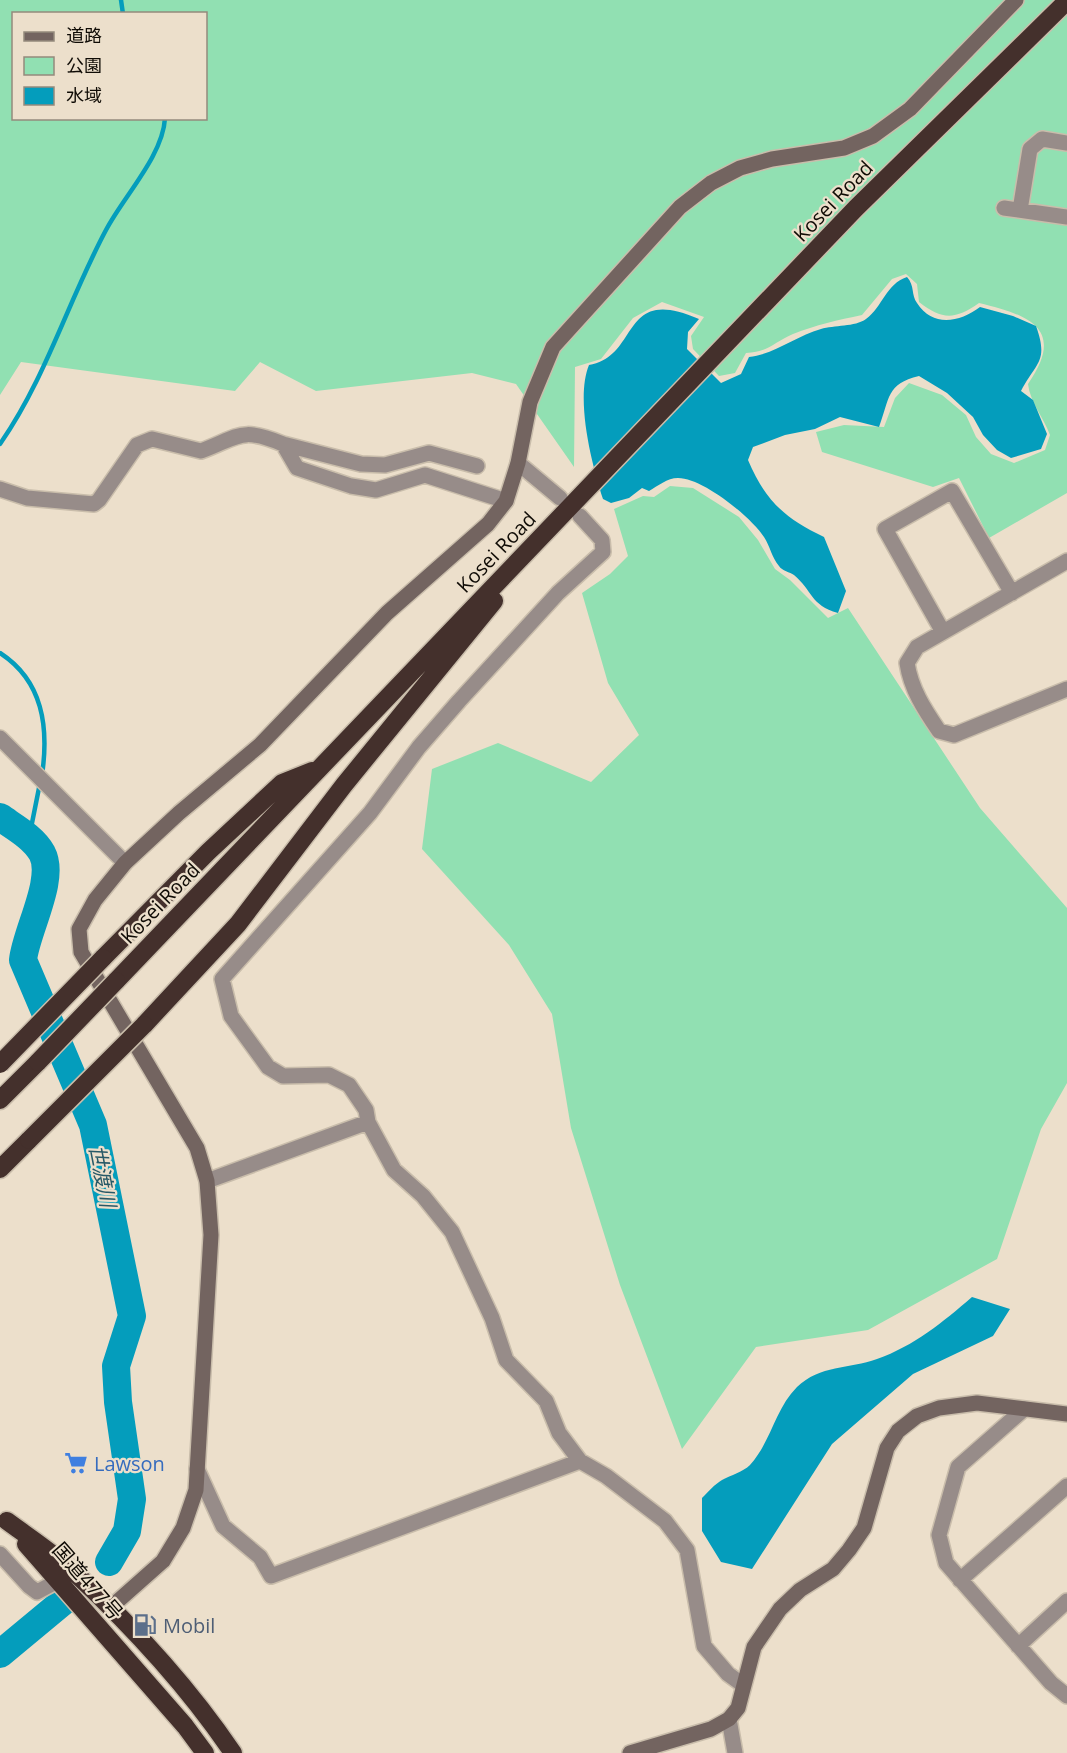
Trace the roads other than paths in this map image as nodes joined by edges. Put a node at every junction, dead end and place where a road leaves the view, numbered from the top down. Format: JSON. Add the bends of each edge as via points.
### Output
{"nodes":[{"id":1,"x":1016,"y":0,"type":"edge"},
{"id":2,"x":1062,"y":0,"type":"edge"},
{"id":3,"x":1067,"y":1,"type":"edge"},
{"id":4,"x":1028,"y":37,"type":"junction"},
{"id":5,"x":1067,"y":144,"type":"edge"},
{"id":6,"x":1004,"y":208,"type":"dead end"},
{"id":7,"x":1020,"y":210,"type":"junction"},
{"id":8,"x":1067,"y":217,"type":"edge"},
{"id":9,"x":283,"y":444,"type":"junction"},
{"id":10,"x":518,"y":463,"type":"junction"},
{"id":11,"x":477,"y":466,"type":"dead end"},
{"id":12,"x":0,"y":489,"type":"edge"},
{"id":13,"x":506,"y":501,"type":"junction"},
{"id":14,"x":571,"y":506,"type":"junction"},
{"id":15,"x":556,"y":522,"type":"junction"},
{"id":16,"x":1066,"y":564,"type":"edge"},
{"id":17,"x":1012,"y":593,"type":"junction"},
{"id":18,"x":943,"y":632,"type":"junction"},
{"id":19,"x":1067,"y":689,"type":"edge"},
{"id":20,"x":0,"y":738,"type":"edge"},
{"id":21,"x":320,"y":768,"type":"junction"},
{"id":22,"x":125,"y":864,"type":"junction"},
{"id":23,"x":0,"y":1064,"type":"edge"},
{"id":24,"x":0,"y":1100,"type":"edge"},
{"id":25,"x":368,"y":1122,"type":"junction"},
{"id":26,"x":0,"y":1169,"type":"edge"},
{"id":27,"x":207,"y":1181,"type":"junction"},
{"id":28,"x":1024,"y":1409,"type":"junction"},
{"id":29,"x":1067,"y":1414,"type":"edge"},
{"id":30,"x":580,"y":1461,"type":"junction"},
{"id":31,"x":197,"y":1469,"type":"junction"},
{"id":32,"x":1067,"y":1486,"type":"edge"},
{"id":33,"x":3,"y":1517,"type":"edge"},
{"id":34,"x":0,"y":1554,"type":"edge"},
{"id":35,"x":74,"y":1572,"type":"junction"},
{"id":36,"x":960,"y":1580,"type":"junction"},
{"id":37,"x":56,"y":1581,"type":"junction"},
{"id":38,"x":1067,"y":1601,"type":"edge"},
{"id":39,"x":111,"y":1608,"type":"junction"},
{"id":40,"x":1018,"y":1646,"type":"junction"},
{"id":41,"x":743,"y":1685,"type":"junction"},
{"id":42,"x":1067,"y":1696,"type":"edge"},
{"id":43,"x":729,"y":1719,"type":"junction"},
{"id":44,"x":205,"y":1753,"type":"edge"},
{"id":45,"x":233,"y":1753,"type":"edge"},
{"id":46,"x":630,"y":1753,"type":"edge"},
{"id":47,"x":735,"y":1753,"type":"edge"}],
"edges":[{"from":1,"to":10,"type":"street","via":[[910,110],[873,136],[844,148],[740,168],[711,183],[680,207],[553,346],[530,402]]},
{"from":2,"to":4,"type":"highway","name":"Kosei Road"},
{"from":3,"to":4,"type":"highway","name":"Kosei Road"},
{"from":4,"to":14,"type":"highway","name":"Kosei Road","via":[[856,208]]},
{"from":5,"to":7,"type":"street","via":[[1042,140],[1030,148]]},
{"from":6,"to":7,"type":"street"},
{"from":7,"to":8,"type":"street"},
{"from":9,"to":11,"type":"street","via":[[361,464],[385,465],[429,453]]},
{"from":9,"to":12,"type":"street","via":[[264,436],[241,435],[225,438],[201,451],[152,439],[137,445],[94,504],[27,498]]},
{"from":9,"to":13,"type":"street","via":[[297,468],[351,486],[376,489],[425,475]]},
{"from":10,"to":13,"type":"street"},
{"from":10,"to":14,"type":"street"},
{"from":13,"to":22,"type":"street","via":[[488,524],[387,613],[260,745]]},
{"from":14,"to":15,"type":"highway","name":"Kosei Road"},
{"from":14,"to":25,"type":"street","via":[[602,540],[603,552],[558,593],[459,701],[370,813],[222,979],[231,1016],[268,1067],[283,1076],[329,1075],[349,1085],[366,1110]]},
{"from":15,"to":21,"type":"highway","name":"Kosei Road"},
{"from":15,"to":26,"type":"highway","bridge":true,"via":[[435,677],[344,785],[238,924]]},
{"from":16,"to":17,"type":"street"},
{"from":17,"to":18,"type":"street"},
{"from":17,"to":18,"type":"street","via":[[952,491],[885,529]]},
{"from":18,"to":19,"type":"street","via":[[917,647],[907,663],[910,682],[939,731],[954,735]]},
{"from":20,"to":22,"type":"street"},
{"from":21,"to":23,"type":"highway","bridge":true,"via":[[282,783],[208,852]]},
{"from":21,"to":24,"type":"highway","name":"Kosei Road","bridge":true},
{"from":22,"to":27,"type":"street","via":[[95,900],[79,929],[81,952],[179,1114],[197,1148]]},
{"from":25,"to":27,"type":"street"},
{"from":25,"to":30,"type":"street","via":[[394,1170],[423,1196],[452,1232],[492,1318],[506,1360],[546,1401],[559,1433]]},
{"from":27,"to":31,"type":"street","via":[[211,1235]]},
{"from":28,"to":29,"type":"street"},
{"from":28,"to":36,"type":"street","via":[[958,1467],[939,1535],[946,1563]]},
{"from":28,"to":41,"type":"street","via":[[977,1403],[939,1408],[917,1416],[898,1431],[887,1448],[864,1528],[833,1569],[800,1590],[780,1609],[754,1647]]},
{"from":30,"to":31,"type":"street","via":[[271,1576],[260,1557],[223,1527]]},
{"from":30,"to":41,"type":"street","via":[[664,1521],[687,1550],[704,1646]]},
{"from":31,"to":39,"type":"street","via":[[196,1490],[183,1528],[163,1561]]},
{"from":32,"to":36,"type":"street"},
{"from":33,"to":35,"type":"highway"},
{"from":33,"to":37,"type":"highway","name":"国道477号"},
{"from":34,"to":37,"type":"street","via":[[38,1592]]},
{"from":35,"to":37,"type":"street"},
{"from":35,"to":39,"type":"highway"},
{"from":36,"to":40,"type":"street"},
{"from":37,"to":44,"type":"highway","name":"国道477号"},
{"from":38,"to":40,"type":"street"},
{"from":39,"to":45,"type":"highway","via":[[195,1702]]},
{"from":40,"to":42,"type":"street"},
{"from":41,"to":43,"type":"street","via":[[738,1707]]},
{"from":43,"to":46,"type":"street","via":[[711,1729]]},
{"from":43,"to":47,"type":"street"}]}
